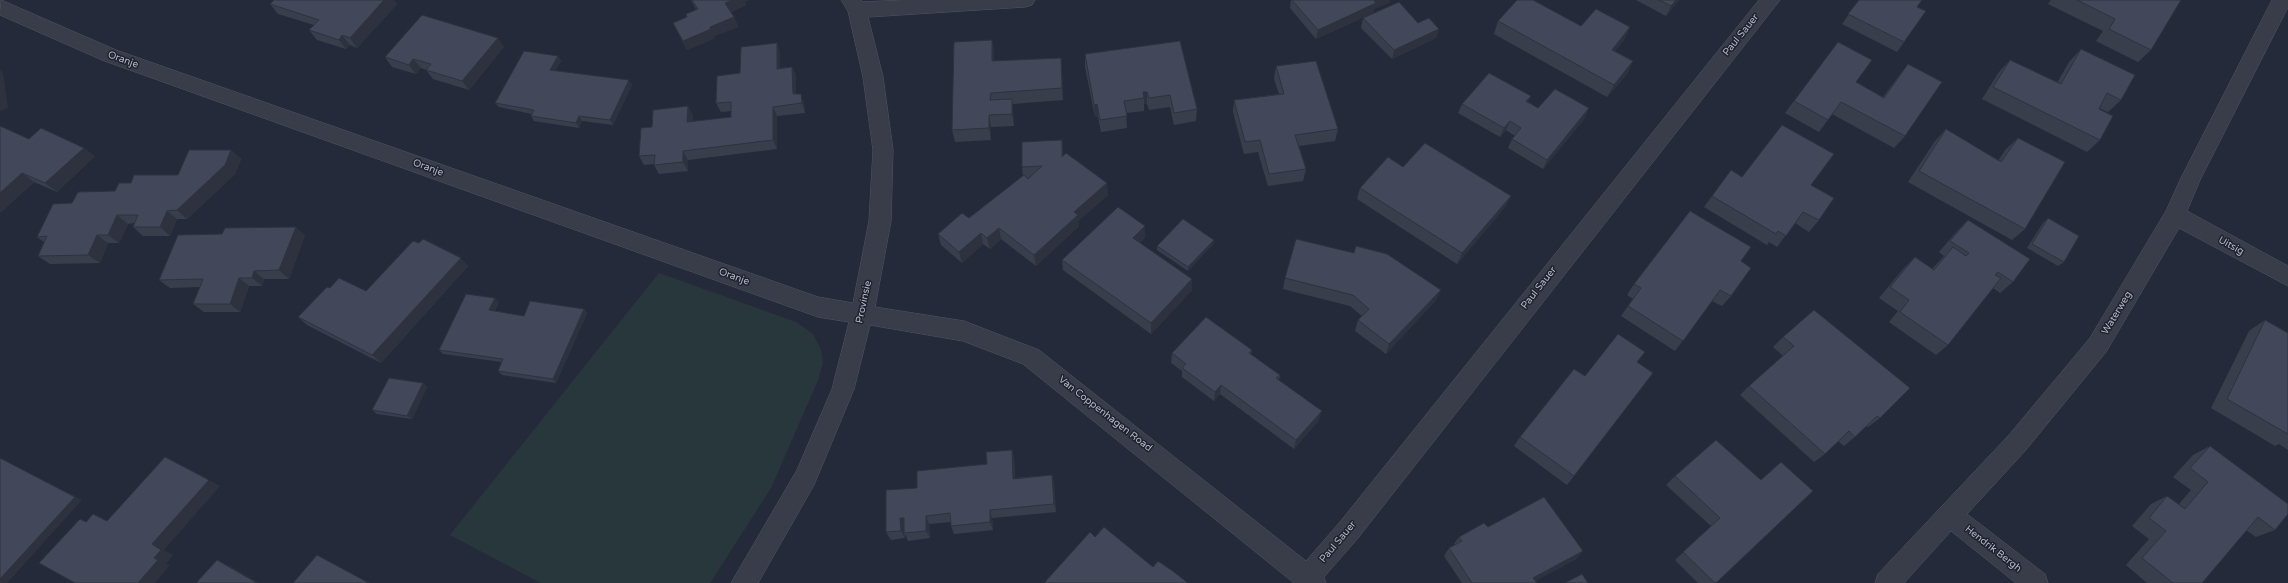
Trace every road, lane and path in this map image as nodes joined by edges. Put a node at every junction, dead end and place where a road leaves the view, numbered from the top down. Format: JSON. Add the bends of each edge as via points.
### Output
{"nodes":[{"id":1,"x":1025,"y":0,"type":"edge"},
{"id":2,"x":1770,"y":0,"type":"edge"},
{"id":3,"x":2282,"y":0,"type":"edge"},
{"id":4,"x":854,"y":5,"type":"edge"},
{"id":5,"x":0,"y":7,"type":"edge"},
{"id":6,"x":2175,"y":216,"type":"junction"},
{"id":7,"x":2288,"y":277,"type":"edge"},
{"id":8,"x":862,"y":314,"type":"junction"},
{"id":9,"x":1950,"y":515,"type":"junction"},
{"id":10,"x":1311,"y":580,"type":"edge"},
{"id":11,"x":742,"y":583,"type":"edge"},
{"id":12,"x":1887,"y":583,"type":"edge"},
{"id":13,"x":2036,"y":583,"type":"edge"}],
"edges":[{"from":1,"to":4,"type":"street"},
{"from":2,"to":10,"type":"street","name":"Paul Sauer"},
{"from":3,"to":6,"type":"street","name":"Waterweg","via":[[2190,180]]},
{"from":4,"to":8,"type":"street","name":"Provinsie","via":[[873,77],[882,150],[880,221]]},
{"from":5,"to":8,"type":"street","name":"Oranje","via":[[109,55],[818,307]]},
{"from":6,"to":7,"type":"street","name":"Uitsig"},
{"from":6,"to":9,"type":"street","name":"Waterweg","via":[[2098,345],[2017,443]]},
{"from":8,"to":10,"type":"street","name":"Van Coppenhagen Road","via":[[964,331],[1031,357]]},
{"from":8,"to":11,"type":"street","name":"Provinsie","via":[[844,389],[806,477],[755,566]]},
{"from":9,"to":12,"type":"street","name":"Waterweg"},
{"from":9,"to":13,"type":"street","name":"Hendrik Bergh"}]}
